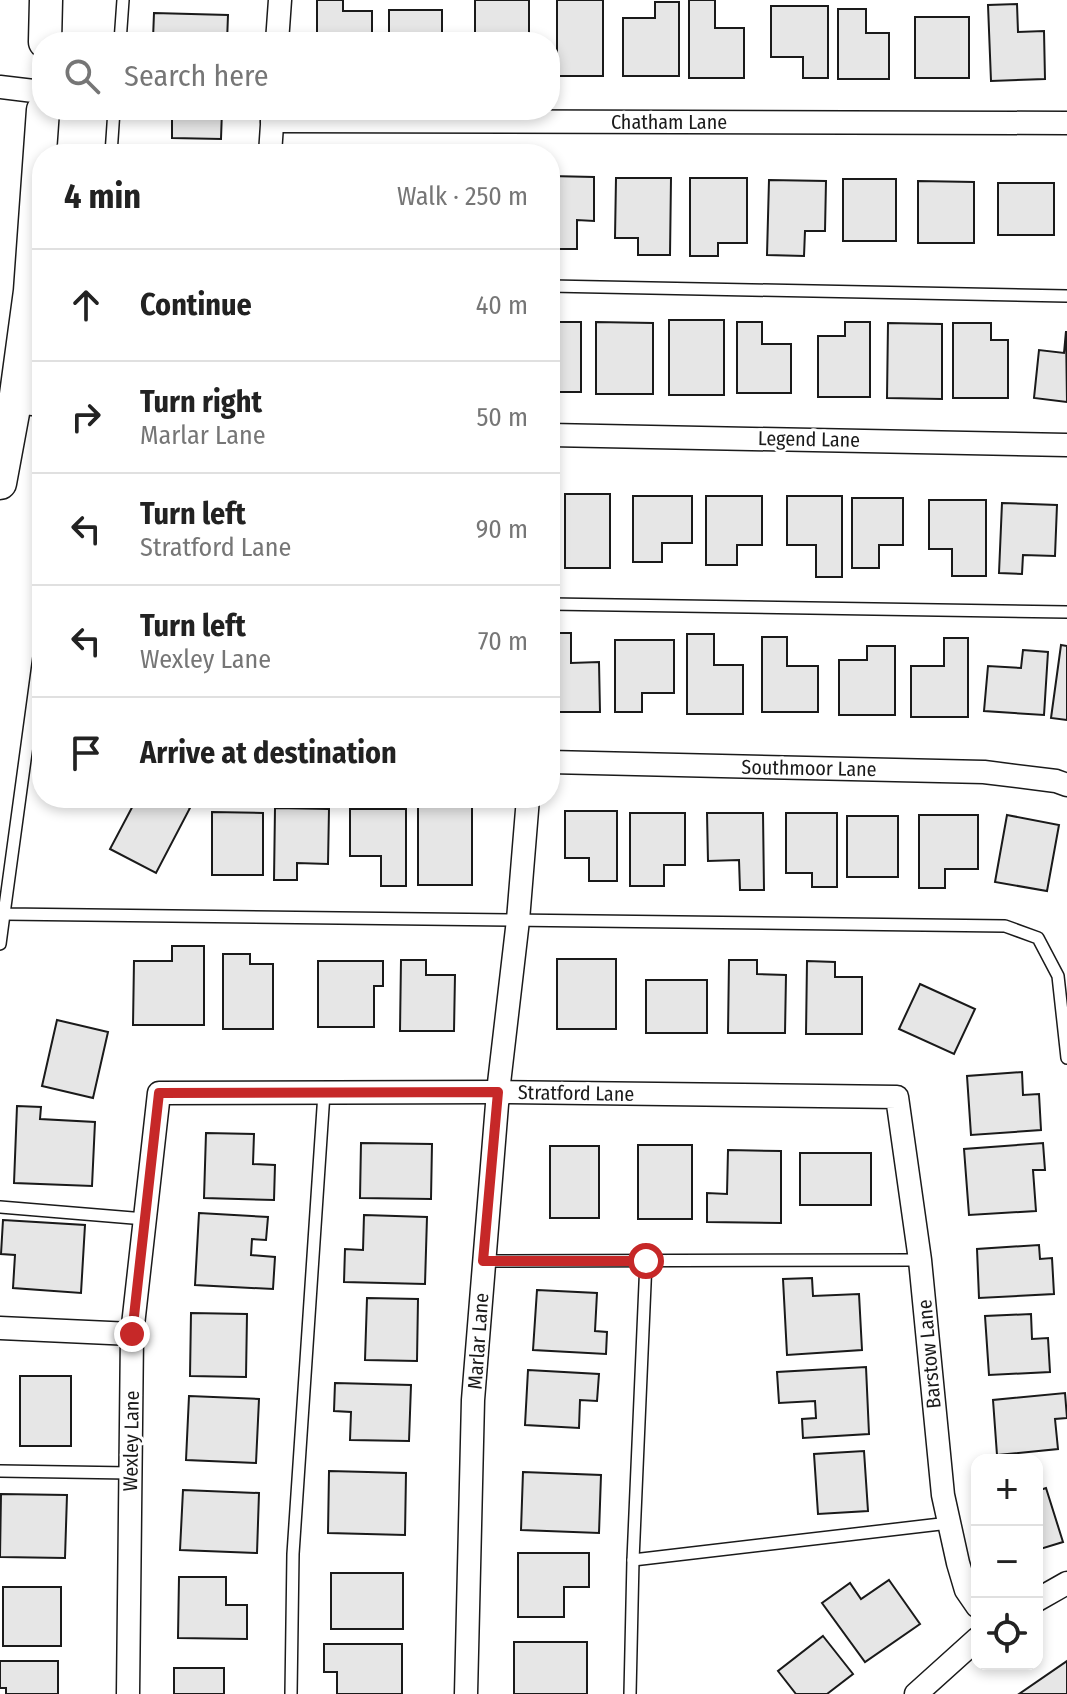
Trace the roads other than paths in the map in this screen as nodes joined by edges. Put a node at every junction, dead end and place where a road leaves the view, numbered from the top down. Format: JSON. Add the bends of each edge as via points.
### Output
{"nodes":[{"id":1,"x":46,"y":0,"type":"edge"},
{"id":2,"x":123,"y":0,"type":"edge"},
{"id":3,"x":280,"y":0,"type":"edge"},
{"id":4,"x":45,"y":32,"type":"edge"},
{"id":5,"x":121,"y":32,"type":"edge"},
{"id":6,"x":278,"y":32,"type":"edge"},
{"id":7,"x":0,"y":87,"type":"edge"},
{"id":8,"x":32,"y":91,"type":"edge"},
{"id":9,"x":560,"y":119,"type":"edge"},
{"id":10,"x":42,"y":120,"type":"edge"},
{"id":11,"x":113,"y":120,"type":"edge"},
{"id":12,"x":272,"y":120,"type":"edge"},
{"id":13,"x":1067,"y":123,"type":"edge"},
{"id":14,"x":41,"y":144,"type":"edge"},
{"id":15,"x":112,"y":144,"type":"edge"},
{"id":16,"x":271,"y":144,"type":"edge"},
{"id":17,"x":32,"y":263,"type":"edge"},
{"id":18,"x":560,"y":286,"type":"edge"},
{"id":19,"x":1067,"y":296,"type":"edge"},
{"id":20,"x":29,"y":404,"type":"edge"},
{"id":21,"x":560,"y":435,"type":"edge"},
{"id":22,"x":1067,"y":445,"type":"edge"},
{"id":23,"x":0,"y":483,"type":"edge"},
{"id":24,"x":560,"y":604,"type":"edge"},
{"id":25,"x":1067,"y":612,"type":"edge"},
{"id":26,"x":32,"y":708,"type":"edge"},
{"id":27,"x":560,"y":762,"type":"edge"},
{"id":28,"x":1067,"y":785,"type":"edge"},
{"id":29,"x":527,"y":808,"type":"edge"},
{"id":30,"x":4,"y":914,"type":"junction"},
{"id":31,"x":518,"y":920,"type":"junction"},
{"id":32,"x":0,"y":944,"type":"edge"},
{"id":33,"x":1067,"y":1058,"type":"edge"},
{"id":34,"x":498,"y":1092,"type":"junction"},
{"id":35,"x":159,"y":1093,"type":"joint"},
{"id":36,"x":324,"y":1093,"type":"junction"},
{"id":37,"x":897,"y":1097,"type":"joint"},
{"id":38,"x":0,"y":1207,"type":"edge"},
{"id":39,"x":145,"y":1219,"type":"junction"},
{"id":40,"x":920,"y":1260,"type":"junction"},
{"id":41,"x":483,"y":1261,"type":"junction"},
{"id":42,"x":646,"y":1261,"type":"junction"},
{"id":43,"x":0,"y":1328,"type":"edge"},
{"id":44,"x":132,"y":1334,"type":"junction"},
{"id":45,"x":0,"y":1471,"type":"edge"},
{"id":46,"x":130,"y":1473,"type":"junction"},
{"id":47,"x":949,"y":1523,"type":"junction"},
{"id":48,"x":633,"y":1560,"type":"junction"},
{"id":49,"x":1067,"y":1583,"type":"edge"},
{"id":50,"x":972,"y":1598,"type":"edge"},
{"id":51,"x":1041,"y":1598,"type":"edge"},
{"id":52,"x":971,"y":1644,"type":"edge"},
{"id":53,"x":128,"y":1694,"type":"edge"},
{"id":54,"x":291,"y":1694,"type":"edge"},
{"id":55,"x":466,"y":1694,"type":"edge"},
{"id":56,"x":630,"y":1694,"type":"edge"},
{"id":57,"x":916,"y":1694,"type":"edge"}],
"edges":[{"from":1,"to":4,"type":"street"},
{"from":2,"to":5,"type":"lane"},
{"from":3,"to":6,"type":"street"},
{"from":7,"to":8,"type":"street"},
{"from":9,"to":13,"type":"street","name":"Chatham Lane"},
{"from":10,"to":14,"type":"street"},
{"from":11,"to":15,"type":"lane"},
{"from":12,"to":16,"type":"street"},
{"from":17,"to":20,"type":"street"},
{"from":18,"to":19,"type":"lane"},
{"from":20,"to":23,"type":"street"},
{"from":21,"to":22,"type":"street","name":"Legend Lane"},
{"from":24,"to":25,"type":"lane"},
{"from":26,"to":30,"type":"lane"},
{"from":27,"to":28,"type":"street","name":"Southmoor Lane","via":[[984,772]]},
{"from":29,"to":31,"type":"street","name":"Marlar Lane"},
{"from":30,"to":31,"type":"lane"},
{"from":30,"to":32,"type":"lane"},
{"from":31,"to":33,"type":"lane","via":[[1005,926],[1038,938],[1058,976]]},
{"from":31,"to":34,"type":"street","name":"Marlar Lane"},
{"from":34,"to":36,"type":"street","name":"Stratford Lane"},
{"from":34,"to":37,"type":"street","name":"Stratford Lane"},
{"from":34,"to":41,"type":"street","name":"Marlar Lane"},
{"from":35,"to":36,"type":"street","name":"Stratford Lane"},
{"from":35,"to":39,"type":"street","name":"Wexley Lane"},
{"from":36,"to":54,"type":"lane","via":[[293,1554]]},
{"from":37,"to":40,"type":"street","name":"Barstow Lane"},
{"from":38,"to":39,"type":"lane"},
{"from":39,"to":44,"type":"street","name":"Wexley Lane"},
{"from":40,"to":42,"type":"lane"},
{"from":40,"to":47,"type":"street","name":"Barstow Lane"},
{"from":41,"to":42,"type":"lane"},
{"from":41,"to":55,"type":"street","name":"Marlar Lane","via":[[473,1400]]},
{"from":42,"to":48,"type":"lane"},
{"from":43,"to":44,"type":"street"},
{"from":44,"to":46,"type":"street","name":"Wexley Lane"},
{"from":45,"to":46,"type":"lane"},
{"from":46,"to":53,"type":"street","name":"Wexley Lane"},
{"from":47,"to":48,"type":"lane"},
{"from":47,"to":50,"type":"street","name":"Barstow Lane"},
{"from":48,"to":56,"type":"lane"},
{"from":49,"to":51,"type":"street"},
{"from":52,"to":57,"type":"street"}]}
